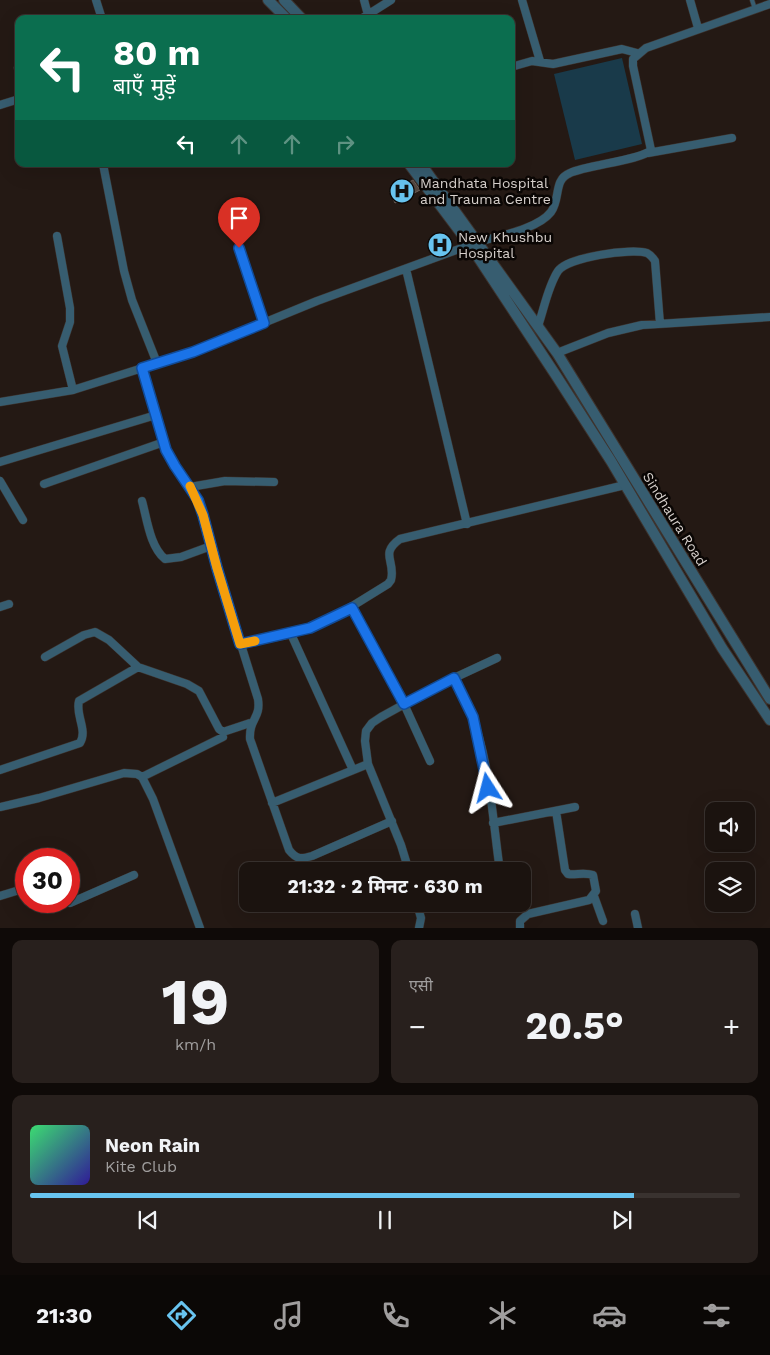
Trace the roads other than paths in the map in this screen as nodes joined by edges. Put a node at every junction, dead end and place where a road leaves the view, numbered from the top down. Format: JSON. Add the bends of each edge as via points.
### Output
{"nodes":[{"id":1,"x":97,"y":0,"type":"edge"},
{"id":2,"x":268,"y":0,"type":"edge"},
{"id":3,"x":284,"y":0,"type":"edge"},
{"id":4,"x":364,"y":0,"type":"edge"},
{"id":5,"x":391,"y":0,"type":"edge"},
{"id":6,"x":522,"y":0,"type":"edge"},
{"id":7,"x":690,"y":0,"type":"edge"},
{"id":8,"x":752,"y":0,"type":"edge"},
{"id":9,"x":770,"y":4,"type":"edge"},
{"id":10,"x":755,"y":9,"type":"junction"},
{"id":11,"x":101,"y":15,"type":"edge"},
{"id":12,"x":283,"y":15,"type":"edge"},
{"id":13,"x":298,"y":15,"type":"edge"},
{"id":14,"x":365,"y":15,"type":"edge"},
{"id":15,"x":368,"y":15,"type":"edge"},
{"id":16,"x":698,"y":28,"type":"junction"},
{"id":17,"x":637,"y":53,"type":"junction"},
{"id":18,"x":540,"y":61,"type":"junction"},
{"id":19,"x":515,"y":66,"type":"edge"},
{"id":20,"x":15,"y":100,"type":"edge"},
{"id":21,"x":0,"y":105,"type":"edge"},
{"id":22,"x":732,"y":138,"type":"dead end"},
{"id":23,"x":648,"y":153,"type":"junction"},
{"id":24,"x":104,"y":167,"type":"edge"},
{"id":25,"x":411,"y":167,"type":"edge"},
{"id":26,"x":423,"y":167,"type":"edge"},
{"id":27,"x":56,"y":236,"type":"dead end"},
{"id":28,"x":474,"y":244,"type":"junction"},
{"id":29,"x":239,"y":248,"type":"dead end"},
{"id":30,"x":406,"y":269,"type":"junction"},
{"id":31,"x":770,"y":317,"type":"edge"},
{"id":32,"x":264,"y":323,"type":"junction"},
{"id":33,"x":660,"y":324,"type":"junction"},
{"id":34,"x":538,"y":326,"type":"junction"},
{"id":35,"x":558,"y":353,"type":"junction"},
{"id":36,"x":157,"y":364,"type":"junction"},
{"id":37,"x":142,"y":368,"type":"junction"},
{"id":38,"x":73,"y":390,"type":"junction"},
{"id":39,"x":0,"y":402,"type":"edge"},
{"id":40,"x":156,"y":416,"type":"junction"},
{"id":41,"x":164,"y":442,"type":"junction"},
{"id":42,"x":0,"y":462,"type":"edge"},
{"id":43,"x":0,"y":481,"type":"edge"},
{"id":44,"x":274,"y":482,"type":"dead end"},
{"id":45,"x":44,"y":484,"type":"dead end"},
{"id":46,"x":625,"y":485,"type":"junction"},
{"id":47,"x":190,"y":487,"type":"junction"},
{"id":48,"x":142,"y":502,"type":"dead end"},
{"id":49,"x":23,"y":520,"type":"dead end"},
{"id":50,"x":467,"y":524,"type":"junction"},
{"id":51,"x":211,"y":546,"type":"junction"},
{"id":52,"x":9,"y":604,"type":"dead end"},
{"id":53,"x":0,"y":607,"type":"edge"},
{"id":54,"x":352,"y":608,"type":"junction"},
{"id":55,"x":291,"y":634,"type":"junction"},
{"id":56,"x":240,"y":644,"type":"junction"},
{"id":57,"x":45,"y":657,"type":"dead end"},
{"id":58,"x":497,"y":658,"type":"dead end"},
{"id":59,"x":138,"y":667,"type":"junction"},
{"id":60,"x":454,"y":678,"type":"junction"},
{"id":61,"x":770,"y":699,"type":"edge"},
{"id":62,"x":404,"y":704,"type":"junction"},
{"id":63,"x":770,"y":720,"type":"edge"},
{"id":64,"x":250,"y":723,"type":"junction"},
{"id":65,"x":223,"y":737,"type":"dead end"},
{"id":66,"x":430,"y":761,"type":"dead end"},
{"id":67,"x":368,"y":764,"type":"junction"},
{"id":68,"x":0,"y":770,"type":"edge"},
{"id":69,"x":353,"y":770,"type":"junction"},
{"id":70,"x":142,"y":777,"type":"junction"},
{"id":71,"x":272,"y":803,"type":"junction"},
{"id":72,"x":0,"y":807,"type":"edge"},
{"id":73,"x":575,"y":807,"type":"dead end"},
{"id":74,"x":556,"y":811,"type":"junction"},
{"id":75,"x":392,"y":822,"type":"junction"},
{"id":76,"x":493,"y":823,"type":"junction"},
{"id":77,"x":406,"y":862,"type":"edge"},
{"id":78,"x":499,"y":862,"type":"edge"},
{"id":79,"x":134,"y":875,"type":"dead end"},
{"id":80,"x":15,"y":891,"type":"edge"},
{"id":81,"x":0,"y":896,"type":"edge"},
{"id":82,"x":594,"y":896,"type":"junction"},
{"id":83,"x":80,"y":899,"type":"edge"},
{"id":84,"x":419,"y":912,"type":"edge"},
{"id":85,"x":634,"y":914,"type":"dead end"},
{"id":86,"x":603,"y":921,"type":"dead end"},
{"id":87,"x":200,"y":928,"type":"edge"},
{"id":88,"x":419,"y":928,"type":"edge"},
{"id":89,"x":520,"y":928,"type":"edge"},
{"id":90,"x":638,"y":928,"type":"edge"}],
"edges":[{"from":1,"to":11,"type":"street"},
{"from":2,"to":12,"type":"street"},
{"from":3,"to":13,"type":"street"},
{"from":4,"to":14,"type":"street"},
{"from":5,"to":15,"type":"street"},
{"from":6,"to":18,"type":"street"},
{"from":7,"to":16,"type":"street"},
{"from":8,"to":10,"type":"lane"},
{"from":9,"to":10,"type":"street"},
{"from":10,"to":16,"type":"street"},
{"from":16,"to":17,"type":"street"},
{"from":17,"to":18,"type":"street","via":[[622,49],[553,64]]},
{"from":17,"to":23,"type":"street","via":[[633,66],[651,146]]},
{"from":18,"to":19,"type":"street"},
{"from":20,"to":21,"type":"street"},
{"from":22,"to":23,"type":"street"},
{"from":23,"to":28,"type":"street","via":[[565,175],[559,181],[551,212],[540,222]]},
{"from":24,"to":36,"type":"street","via":[[124,271]]},
{"from":25,"to":28,"type":"street"},
{"from":26,"to":28,"type":"street"},
{"from":27,"to":38,"type":"street","via":[[70,308],[70,322],[62,346]]},
{"from":28,"to":30,"type":"street"},
{"from":28,"to":34,"type":"street","name":"Sindhaura Road"},
{"from":28,"to":46,"type":"street"},
{"from":29,"to":32,"type":"street"},
{"from":30,"to":32,"type":"street"},
{"from":30,"to":50,"type":"street"},
{"from":31,"to":33,"type":"street"},
{"from":32,"to":36,"type":"street"},
{"from":33,"to":34,"type":"street","via":[[655,261],[652,256],[638,252],[586,257],[563,266],[554,279]]},
{"from":33,"to":35,"type":"street","via":[[608,333]]},
{"from":34,"to":35,"type":"street","name":"Sindhaura Road"},
{"from":35,"to":61,"type":"street","name":"Sindhaura Road"},
{"from":36,"to":37,"type":"street"},
{"from":37,"to":38,"type":"street"},
{"from":37,"to":40,"type":"street"},
{"from":38,"to":39,"type":"street"},
{"from":40,"to":41,"type":"street"},
{"from":40,"to":42,"type":"street"},
{"from":41,"to":45,"type":"street"},
{"from":41,"to":47,"type":"street"},
{"from":43,"to":49,"type":"street"},
{"from":44,"to":47,"type":"street","via":[[225,481]]},
{"from":46,"to":50,"type":"street"},
{"from":46,"to":63,"type":"street","via":[[717,640]]},
{"from":47,"to":51,"type":"street","via":[[203,515]]},
{"from":48,"to":51,"type":"street","via":[[154,544],[165,559]]},
{"from":50,"to":54,"type":"street","via":[[400,539],[388,556],[393,573],[391,580]]},
{"from":51,"to":56,"type":"street"},
{"from":52,"to":53,"type":"street"},
{"from":54,"to":55,"type":"street"},
{"from":54,"to":62,"type":"street"},
{"from":55,"to":56,"type":"street"},
{"from":55,"to":69,"type":"street"},
{"from":56,"to":64,"type":"street","via":[[260,708]]},
{"from":57,"to":59,"type":"street","via":[[95,632],[110,640]]},
{"from":58,"to":60,"type":"street"},
{"from":59,"to":64,"type":"street","via":[[199,691],[222,732]]},
{"from":59,"to":68,"type":"street","via":[[79,701],[83,732],[80,743]]},
{"from":60,"to":62,"type":"street"},
{"from":60,"to":76,"type":"street","via":[[478,734]]},
{"from":62,"to":66,"type":"street"},
{"from":62,"to":67,"type":"street","via":[[372,723],[366,731]]},
{"from":64,"to":71,"type":"street","via":[[250,739]]},
{"from":65,"to":70,"type":"street"},
{"from":67,"to":69,"type":"street"},
{"from":67,"to":75,"type":"street"},
{"from":69,"to":71,"type":"street"},
{"from":70,"to":72,"type":"street","via":[[124,774]]},
{"from":70,"to":87,"type":"street"},
{"from":71,"to":75,"type":"street","via":[[289,850],[300,859]]},
{"from":73,"to":74,"type":"street"},
{"from":74,"to":76,"type":"street"},
{"from":74,"to":82,"type":"street","via":[[564,870],[568,874],[593,875],[597,885]]},
{"from":75,"to":77,"type":"street"},
{"from":76,"to":78,"type":"street"},
{"from":79,"to":83,"type":"street"},
{"from":80,"to":81,"type":"street"},
{"from":82,"to":86,"type":"street"},
{"from":82,"to":89,"type":"street","via":[[589,900],[528,914],[520,921]]},
{"from":84,"to":88,"type":"street"},
{"from":85,"to":90,"type":"street"}]}
